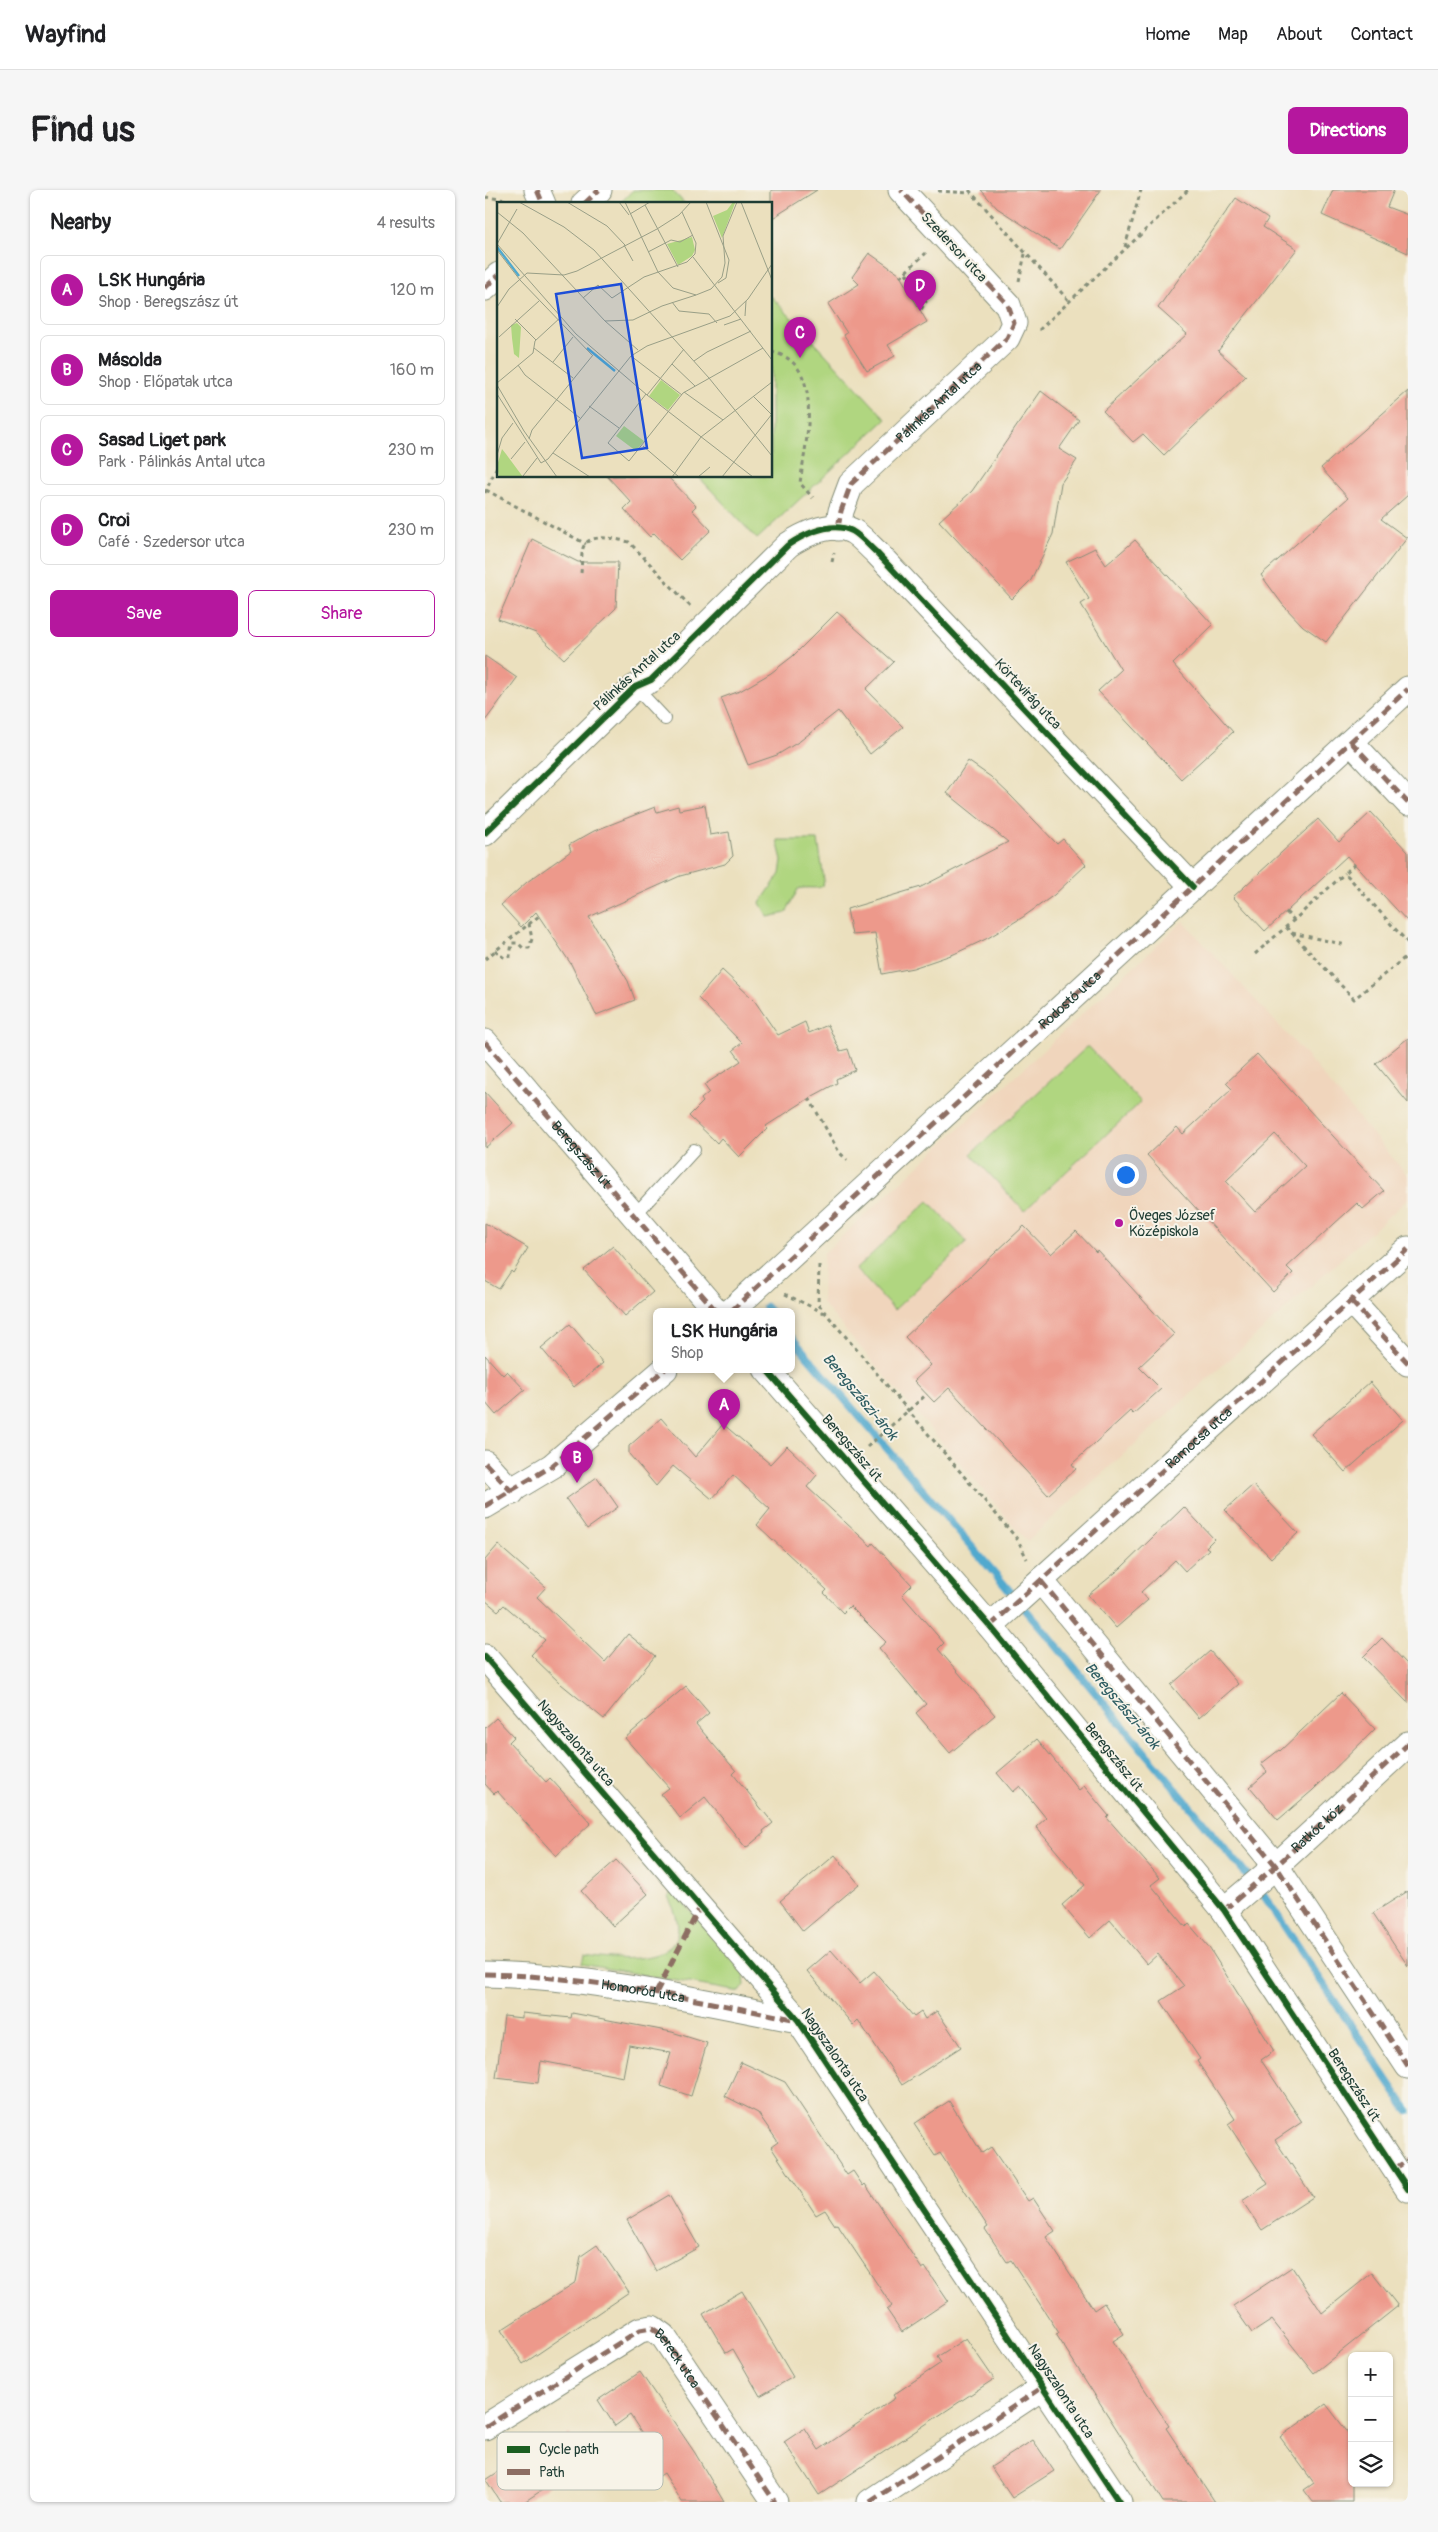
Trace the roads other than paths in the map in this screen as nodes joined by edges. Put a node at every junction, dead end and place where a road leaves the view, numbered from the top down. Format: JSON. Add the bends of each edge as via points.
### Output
{"nodes":[{"id":1,"x":537,"y":190,"type":"edge"},
{"id":2,"x":599,"y":190,"type":"edge"},
{"id":3,"x":901,"y":190,"type":"edge"},
{"id":4,"x":542,"y":202,"type":"edge"},
{"id":5,"x":586,"y":202,"type":"edge"},
{"id":6,"x":497,"y":277,"type":"edge"},
{"id":7,"x":485,"y":288,"type":"edge"},
{"id":8,"x":1013,"y":297,"type":"joint"},
{"id":9,"x":839,"y":528,"type":"junction"},
{"id":10,"x":635,"y":687,"type":"junction"},
{"id":11,"x":1408,"y":689,"type":"edge"},
{"id":12,"x":665,"y":719,"type":"dead end"},
{"id":13,"x":1351,"y":742,"type":"junction"},
{"id":14,"x":1408,"y":803,"type":"edge"},
{"id":15,"x":485,"y":833,"type":"edge"},
{"id":16,"x":1193,"y":887,"type":"junction"},
{"id":17,"x":485,"y":1042,"type":"edge"},
{"id":18,"x":695,"y":1150,"type":"dead end"},
{"id":19,"x":633,"y":1217,"type":"junction"},
{"id":20,"x":1408,"y":1249,"type":"edge"},
{"id":21,"x":1351,"y":1301,"type":"junction"},
{"id":22,"x":713,"y":1308,"type":"edge"},
{"id":23,"x":734,"y":1308,"type":"edge"},
{"id":24,"x":1408,"y":1363,"type":"edge"},
{"id":25,"x":660,"y":1373,"type":"edge"},
{"id":26,"x":770,"y":1373,"type":"edge"},
{"id":27,"x":485,"y":1463,"type":"edge"},
{"id":28,"x":512,"y":1492,"type":"junction"},
{"id":29,"x":485,"y":1506,"type":"edge"},
{"id":30,"x":1035,"y":1586,"type":"junction"},
{"id":31,"x":998,"y":1620,"type":"junction"},
{"id":32,"x":485,"y":1657,"type":"edge"},
{"id":33,"x":1408,"y":1744,"type":"edge"},
{"id":34,"x":1269,"y":1871,"type":"junction"},
{"id":35,"x":1232,"y":1903,"type":"junction"},
{"id":36,"x":485,"y":1974,"type":"edge"},
{"id":37,"x":798,"y":2020,"type":"junction"},
{"id":38,"x":1408,"y":2066,"type":"edge"},
{"id":39,"x":1401,"y":2164,"type":"edge"},
{"id":40,"x":1408,"y":2188,"type":"edge"},
{"id":41,"x":1043,"y":2387,"type":"junction"},
{"id":42,"x":485,"y":2427,"type":"edge"},
{"id":43,"x":775,"y":2502,"type":"edge"},
{"id":44,"x":870,"y":2502,"type":"edge"},
{"id":45,"x":1119,"y":2502,"type":"edge"}],
"edges":[{"from":1,"to":4,"type":"street"},
{"from":2,"to":5,"type":"street"},
{"from":3,"to":8,"type":"street","name":"Szedersor utca"},
{"from":6,"to":7,"type":"street"},
{"from":8,"to":9,"type":"street","name":"Pálinkás Antal utca","via":[[1014,323],[1007,338],[851,484],[841,511]]},
{"from":9,"to":10,"type":"street","name":"Pálinkás Antal utca","via":[[803,535],[788,544],[651,680]]},
{"from":9,"to":16,"type":"street","name":"Körtevirág utca","via":[[851,531],[876,552]]},
{"from":10,"to":12,"type":"lane"},
{"from":10,"to":15,"type":"street","name":"Pálinkás Antal utca"},
{"from":11,"to":13,"type":"street","name":"Rodostó utca"},
{"from":13,"to":14,"type":"street"},
{"from":13,"to":16,"type":"street","name":"Rodostó utca"},
{"from":16,"to":23,"type":"street","name":"Rodostó utca"},
{"from":17,"to":19,"type":"street","name":"Beregszász út"},
{"from":18,"to":19,"type":"lane"},
{"from":19,"to":22,"type":"street","name":"Beregszász út"},
{"from":20,"to":21,"type":"street","name":"Ramocsa utca"},
{"from":21,"to":24,"type":"street"},
{"from":21,"to":30,"type":"street","name":"Ramocsa utca"},
{"from":25,"to":28,"type":"street","via":[[552,1466]]},
{"from":26,"to":31,"type":"street","name":"Beregszász út"},
{"from":27,"to":28,"type":"street"},
{"from":28,"to":29,"type":"street"},
{"from":30,"to":31,"type":"street","name":"Ramocsa utca"},
{"from":30,"to":34,"type":"street"},
{"from":31,"to":35,"type":"street","name":"Beregszász út"},
{"from":32,"to":37,"type":"street","name":"Nagyszalonta utca"},
{"from":33,"to":34,"type":"street","name":"Ratkóc köz"},
{"from":34,"to":35,"type":"street","name":"Ratkóc köz"},
{"from":34,"to":38,"type":"street"},
{"from":35,"to":39,"type":"street","name":"Beregszász út"},
{"from":36,"to":37,"type":"street","name":"Homoród utca","via":[[605,1983]]},
{"from":37,"to":41,"type":"street","name":"Nagyszalonta utca"},
{"from":39,"to":40,"type":"street","name":"Beregszász út"},
{"from":41,"to":44,"type":"street"},
{"from":41,"to":45,"type":"street","name":"Nagyszalonta utca"},
{"from":42,"to":43,"type":"street","name":"Bereck utca","via":[[640,2330],[652,2328],[663,2336]]}]}
